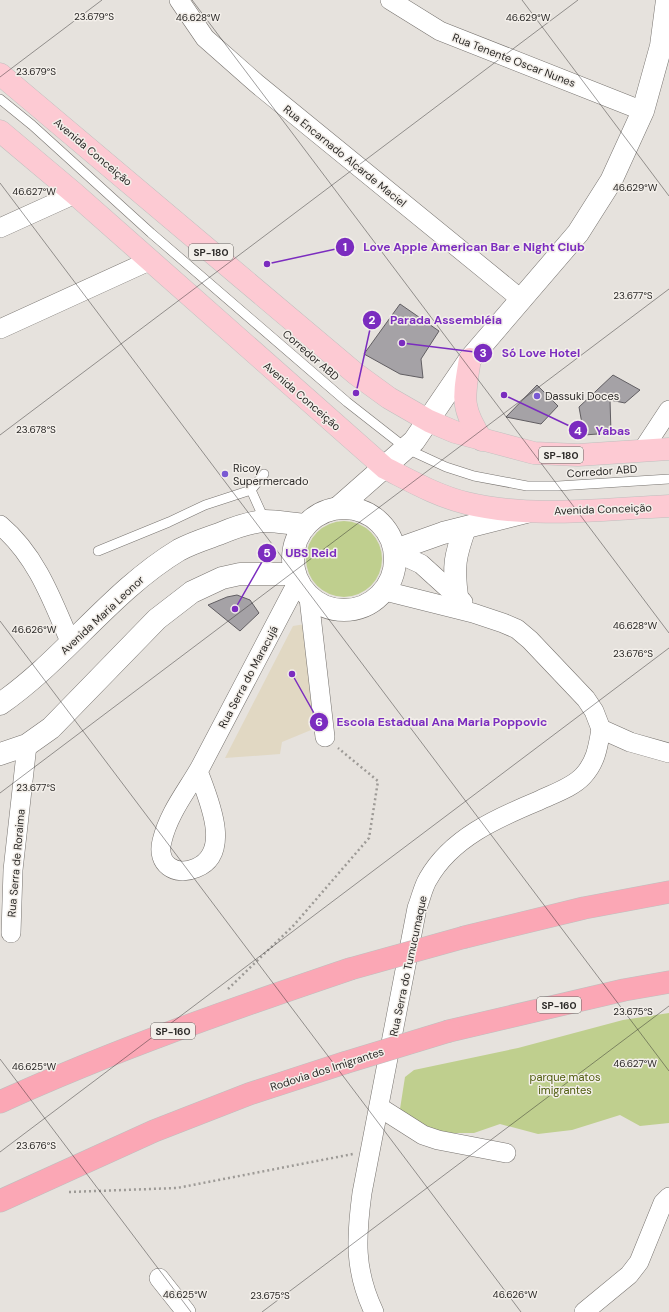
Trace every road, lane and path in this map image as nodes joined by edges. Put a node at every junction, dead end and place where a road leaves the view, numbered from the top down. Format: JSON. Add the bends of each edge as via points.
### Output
{"nodes":[{"id":1,"x":179,"y":0,"type":"edge"},
{"id":2,"x":390,"y":0,"type":"edge"},
{"id":3,"x":667,"y":0,"type":"edge"},
{"id":4,"x":0,"y":74,"type":"edge"},
{"id":5,"x":0,"y":99,"type":"edge"},
{"id":6,"x":643,"y":111,"type":"junction"},
{"id":7,"x":0,"y":131,"type":"edge"},
{"id":8,"x":75,"y":194,"type":"junction"},
{"id":9,"x":0,"y":228,"type":"edge"},
{"id":10,"x":149,"y":261,"type":"junction"},
{"id":11,"x":522,"y":300,"type":"junction"},
{"id":12,"x":0,"y":329,"type":"edge"},
{"id":13,"x":470,"y":359,"type":"junction"},
{"id":14,"x":669,"y":410,"type":"edge"},
{"id":15,"x":429,"y":421,"type":"junction"},
{"id":16,"x":482,"y":440,"type":"junction"},
{"id":17,"x":407,"y":449,"type":"junction"},
{"id":18,"x":669,"y":449,"type":"edge"},
{"id":19,"x":642,"y":451,"type":"junction"},
{"id":20,"x":385,"y":468,"type":"junction"},
{"id":21,"x":264,"y":474,"type":"dead end"},
{"id":22,"x":669,"y":479,"type":"edge"},
{"id":23,"x":251,"y":490,"type":"junction"},
{"id":24,"x":669,"y":506,"type":"edge"},
{"id":25,"x":339,"y":508,"type":"junction"},
{"id":26,"x":527,"y":512,"type":"junction"},
{"id":27,"x":265,"y":521,"type":"junction"},
{"id":28,"x":0,"y":525,"type":"edge"},
{"id":29,"x":305,"y":525,"type":"junction"},
{"id":30,"x":465,"y":528,"type":"junction"},
{"id":31,"x":98,"y":551,"type":"dead end"},
{"id":32,"x":395,"y":551,"type":"junction"},
{"id":33,"x":300,"y":585,"type":"junction"},
{"id":34,"x":384,"y":591,"type":"junction"},
{"id":35,"x":458,"y":596,"type":"junction"},
{"id":36,"x":474,"y":613,"type":"junction"},
{"id":37,"x":71,"y":644,"type":"junction"},
{"id":38,"x":0,"y":704,"type":"edge"},
{"id":39,"x":601,"y":729,"type":"junction"},
{"id":40,"x":325,"y":738,"type":"joint"},
{"id":41,"x":27,"y":745,"type":"junction"},
{"id":42,"x":669,"y":753,"type":"edge"},
{"id":43,"x":0,"y":754,"type":"edge"},
{"id":44,"x":198,"y":771,"type":"junction"},
{"id":45,"x":669,"y":892,"type":"edge"},
{"id":46,"x":10,"y":933,"type":"dead end"},
{"id":47,"x":669,"y":982,"type":"edge"},
{"id":48,"x":227,"y":990,"type":"dead end"},
{"id":49,"x":0,"y":1102,"type":"edge"},
{"id":50,"x":379,"y":1107,"type":"junction"},
{"id":51,"x":371,"y":1151,"type":"junction"},
{"id":52,"x":506,"y":1153,"type":"dead end"},
{"id":53,"x":68,"y":1192,"type":"dead end"},
{"id":54,"x":669,"y":1197,"type":"edge"},
{"id":55,"x":0,"y":1201,"type":"edge"},
{"id":56,"x":158,"y":1278,"type":"dead end"},
{"id":57,"x":186,"y":1312,"type":"edge"},
{"id":58,"x":374,"y":1312,"type":"edge"},
{"id":59,"x":584,"y":1312,"type":"edge"}],
"edges":[{"from":1,"to":11,"type":"street","name":"Rua Encarnado Alcarde Maciel","via":[[205,38],[256,83]]},
{"from":2,"to":6,"type":"street","name":"Rua Tenente Oscar Nunes","via":[[440,31]]},
{"from":3,"to":6,"type":"street","via":[[661,46]]},
{"from":4,"to":15,"type":"main road","name":"Avenida Conceição","number":"SP-180","via":[[356,374],[394,402]]},
{"from":5,"to":17,"type":"lane","name":"Corredor ABD","via":[[347,402]]},
{"from":6,"to":11,"type":"street","via":[[611,181],[578,233]]},
{"from":7,"to":8,"type":"main road","name":"Avenida Conceição"},
{"from":8,"to":9,"type":"street"},
{"from":8,"to":10,"type":"main road","name":"Avenida Conceição"},
{"from":10,"to":12,"type":"street"},
{"from":10,"to":20,"type":"main road","name":"Avenida Conceição"},
{"from":11,"to":13,"type":"street"},
{"from":13,"to":15,"type":"street"},
{"from":13,"to":16,"type":"main road","via":[[464,395],[465,411]]},
{"from":14,"to":19,"type":"street"},
{"from":15,"to":16,"type":"main road","name":"Avenida Conceição","number":"SP-180"},
{"from":15,"to":17,"type":"street"},
{"from":16,"to":19,"type":"main road","name":"Avenida Conceição","number":"SP-180","via":[[534,453],[555,455]]},
{"from":17,"to":20,"type":"street"},
{"from":17,"to":22,"type":"lane","name":"Corredor ABD","via":[[446,467],[474,476],[527,486]]},
{"from":18,"to":19,"type":"main road","number":"SP-180"},
{"from":20,"to":25,"type":"street","via":[[358,488]]},
{"from":20,"to":26,"type":"main road","name":"Avenida Conceição","via":[[420,486],[465,502]]},
{"from":21,"to":23,"type":"lane"},
{"from":23,"to":27,"type":"lane"},
{"from":23,"to":31,"type":"lane","via":[[205,505]]},
{"from":24,"to":26,"type":"main road","name":"Avenida Conceição"},
{"from":25,"to":29,"type":"street","via":[[320,513]]},
{"from":25,"to":32,"type":"street","via":[[354,508],[369,514],[381,523],[390,535]]},
{"from":26,"to":30,"type":"street"},
{"from":27,"to":29,"type":"street","name":"Avenida Maria Leonor"},
{"from":27,"to":37,"type":"street","name":"Avenida Maria Leonor","via":[[224,532],[180,550],[126,590]]},
{"from":28,"to":37,"type":"street","via":[[31,558]]},
{"from":29,"to":33,"type":"street","via":[[296,539],[292,556]]},
{"from":30,"to":32,"type":"street"},
{"from":30,"to":35,"type":"street","via":[[455,560]]},
{"from":32,"to":34,"type":"street","via":[[395,566]]},
{"from":32,"to":35,"type":"street","via":[[421,564]]},
{"from":33,"to":34,"type":"street","via":[[325,608],[338,610],[364,607]]},
{"from":33,"to":40,"type":"street"},
{"from":33,"to":41,"type":"street","via":[[240,574],[222,578],[192,592],[157,619],[51,728]]},
{"from":33,"to":44,"type":"street","name":"Rua Serra do Maracujá"},
{"from":34,"to":36,"type":"street"},
{"from":35,"to":36,"type":"street"},
{"from":36,"to":39,"type":"street","via":[[517,629],[530,640],[586,700],[594,711]]},
{"from":37,"to":38,"type":"street","name":"Avenida Maria Leonor","via":[[36,678]]},
{"from":39,"to":42,"type":"street","via":[[630,742]]},
{"from":39,"to":50,"type":"street","name":"Rua Serra do Tumucumaque","via":[[598,754],[583,776],[557,792],[496,819],[471,835],[439,863],[427,880],[418,908]]},
{"from":40,"to":48,"type":"path","via":[[378,781],[369,838],[294,925]]},
{"from":41,"to":43,"type":"street"},
{"from":41,"to":46,"type":"street","name":"Rua Serra de Roraima","via":[[13,870]]},
{"from":44,"to":44,"type":"street","name":"Rua Serra do Maracujá","via":[[171,815],[161,842],[160,855],[164,863],[172,868],[194,869],[204,864],[212,856],[216,845],[208,798]]},
{"from":45,"to":49,"type":"highway","number":"SP-160","bridge":true,"via":[[584,908],[350,969],[143,1042]]},
{"from":47,"to":55,"type":"highway","name":"Rodovia dos Imigrantes","number":"SP-160","bridge":true,"via":[[449,1031],[344,1063],[250,1094],[154,1131]]},
{"from":50,"to":51,"type":"street","name":"Rua Serra do Tumucumaque"},
{"from":50,"to":52,"type":"street","via":[[423,1135]]},
{"from":51,"to":53,"type":"path","via":[[177,1188]]},
{"from":51,"to":58,"type":"street","name":"Rua Serra do Tumucumaque","via":[[357,1226],[357,1254]]},
{"from":54,"to":59,"type":"street","via":[[663,1203],[638,1262],[629,1275]]},
{"from":56,"to":57,"type":"street"}]}
